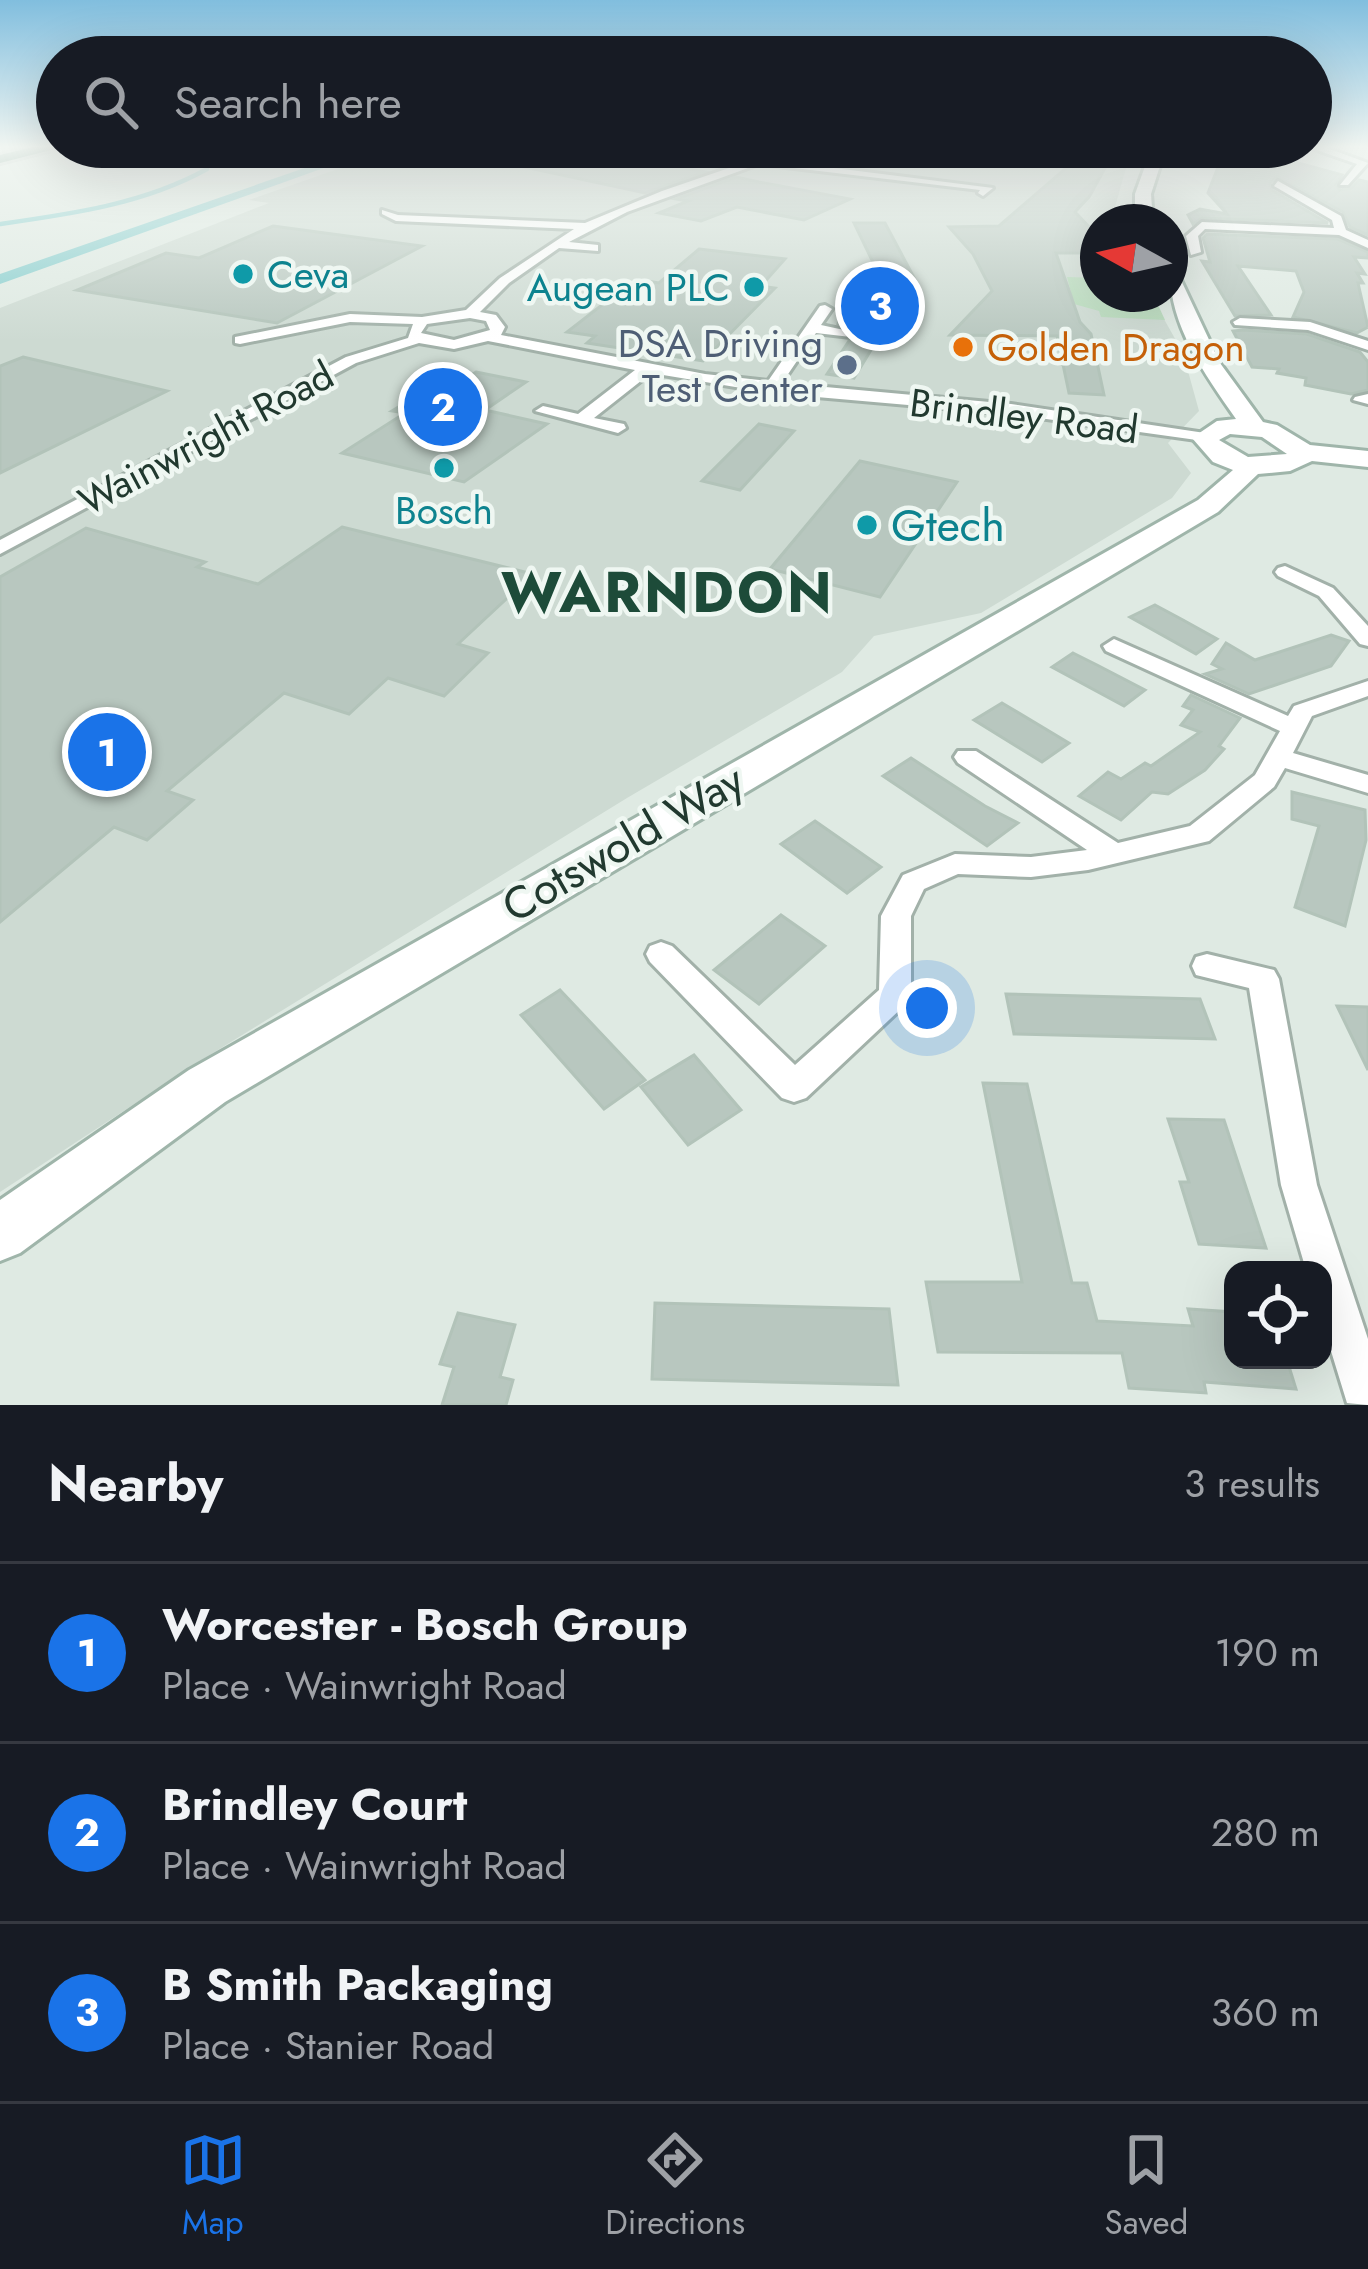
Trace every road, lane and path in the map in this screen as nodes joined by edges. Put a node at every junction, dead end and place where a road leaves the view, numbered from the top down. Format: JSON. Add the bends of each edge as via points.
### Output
{"nodes":[{"id":1,"x":618,"y":211,"type":"edge"},
{"id":2,"x":1324,"y":211,"type":"edge"},
{"id":3,"x":386,"y":212,"type":"dead end"},
{"id":4,"x":582,"y":226,"type":"junction"},
{"id":5,"x":1341,"y":232,"type":"junction"},
{"id":6,"x":556,"y":244,"type":"junction"},
{"id":7,"x":1368,"y":244,"type":"edge"},
{"id":8,"x":594,"y":248,"type":"dead end"},
{"id":9,"x":1195,"y":252,"type":"dead end"},
{"id":10,"x":825,"y":309,"type":"dead end"},
{"id":11,"x":1185,"y":312,"type":"edge"},
{"id":12,"x":470,"y":314,"type":"junction"},
{"id":13,"x":1240,"y":322,"type":"dead end"},
{"id":14,"x":812,"y":328,"type":"junction"},
{"id":15,"x":420,"y":330,"type":"junction"},
{"id":16,"x":850,"y":333,"type":"dead end"},
{"id":17,"x":489,"y":337,"type":"junction"},
{"id":18,"x":240,"y":340,"type":"dead end"},
{"id":19,"x":1368,"y":346,"type":"edge"},
{"id":20,"x":645,"y":370,"type":"junction"},
{"id":21,"x":771,"y":388,"type":"junction"},
{"id":22,"x":892,"y":400,"type":"junction"},
{"id":23,"x":544,"y":411,"type":"dead end"},
{"id":24,"x":581,"y":420,"type":"junction"},
{"id":25,"x":898,"y":420,"type":"dead end"},
{"id":26,"x":618,"y":428,"type":"dead end"},
{"id":27,"x":1205,"y":438,"type":"joint"},
{"id":28,"x":1252,"y":446,"type":"junction"},
{"id":29,"x":1368,"y":459,"type":"edge"},
{"id":30,"x":0,"y":548,"type":"edge"},
{"id":31,"x":1285,"y":572,"type":"dead end"},
{"id":32,"x":1368,"y":639,"type":"edge"},
{"id":33,"x":1114,"y":646,"type":"dead end"},
{"id":34,"x":1368,"y":688,"type":"edge"},
{"id":35,"x":1294,"y":728,"type":"junction"},
{"id":36,"x":967,"y":757,"type":"dead end"},
{"id":37,"x":1278,"y":757,"type":"junction"},
{"id":38,"x":1368,"y":784,"type":"edge"},
{"id":39,"x":1114,"y":854,"type":"junction"},
{"id":40,"x":661,"y":954,"type":"dead end"},
{"id":41,"x":1207,"y":966,"type":"dead end"},
{"id":42,"x":0,"y":1233,"type":"edge"},
{"id":43,"x":1368,"y":1403,"type":"edge"}],
"edges":[{"from":1,"to":4,"type":"street"},
{"from":2,"to":5,"type":"street"},
{"from":3,"to":4,"type":"street"},
{"from":4,"to":6,"type":"street"},
{"from":5,"to":7,"type":"street"},
{"from":5,"to":9,"type":"street","via":[[1202,225],[1192,236]]},
{"from":6,"to":8,"type":"street"},
{"from":6,"to":12,"type":"street"},
{"from":10,"to":14,"type":"street"},
{"from":11,"to":28,"type":"main road"},
{"from":12,"to":15,"type":"street","name":"Wainwright Road"},
{"from":12,"to":17,"type":"street","via":[[496,322]]},
{"from":13,"to":19,"type":"street","via":[[1310,326]]},
{"from":14,"to":16,"type":"street"},
{"from":14,"to":21,"type":"street"},
{"from":15,"to":17,"type":"street","name":"Wainwright Road","via":[[452,344]]},
{"from":15,"to":18,"type":"street","via":[[379,313]]},
{"from":15,"to":30,"type":"street","name":"Wainwright Road"},
{"from":17,"to":20,"type":"street","name":"Brindley Road"},
{"from":20,"to":21,"type":"street","name":"Brindley Road"},
{"from":20,"to":24,"type":"street"},
{"from":21,"to":22,"type":"street","name":"Brindley Road"},
{"from":22,"to":25,"type":"street"},
{"from":22,"to":27,"type":"street","name":"Brindley Road"},
{"from":23,"to":24,"type":"street"},
{"from":24,"to":26,"type":"street"},
{"from":27,"to":28,"type":"main road","via":[[1212,450]]},
{"from":28,"to":29,"type":"main road","via":[[1282,466],[1302,452]]},
{"from":28,"to":42,"type":"main road","name":"Cotswold Way","via":[[1235,485],[1208,506],[207,1086]]},
{"from":31,"to":32,"type":"street","via":[[1326,592]]},
{"from":33,"to":35,"type":"street"},
{"from":34,"to":35,"type":"street","via":[[1303,711]]},
{"from":35,"to":37,"type":"street"},
{"from":36,"to":39,"type":"street"},
{"from":37,"to":38,"type":"street"},
{"from":37,"to":39,"type":"street","via":[[1265,781],[1199,834]]},
{"from":39,"to":40,"type":"street","via":[[1031,867],[955,864],[913,882],[896,916],[895,995],[794,1088]]},
{"from":41,"to":43,"type":"street","via":[[1263,979],[1299,1185]]}]}
